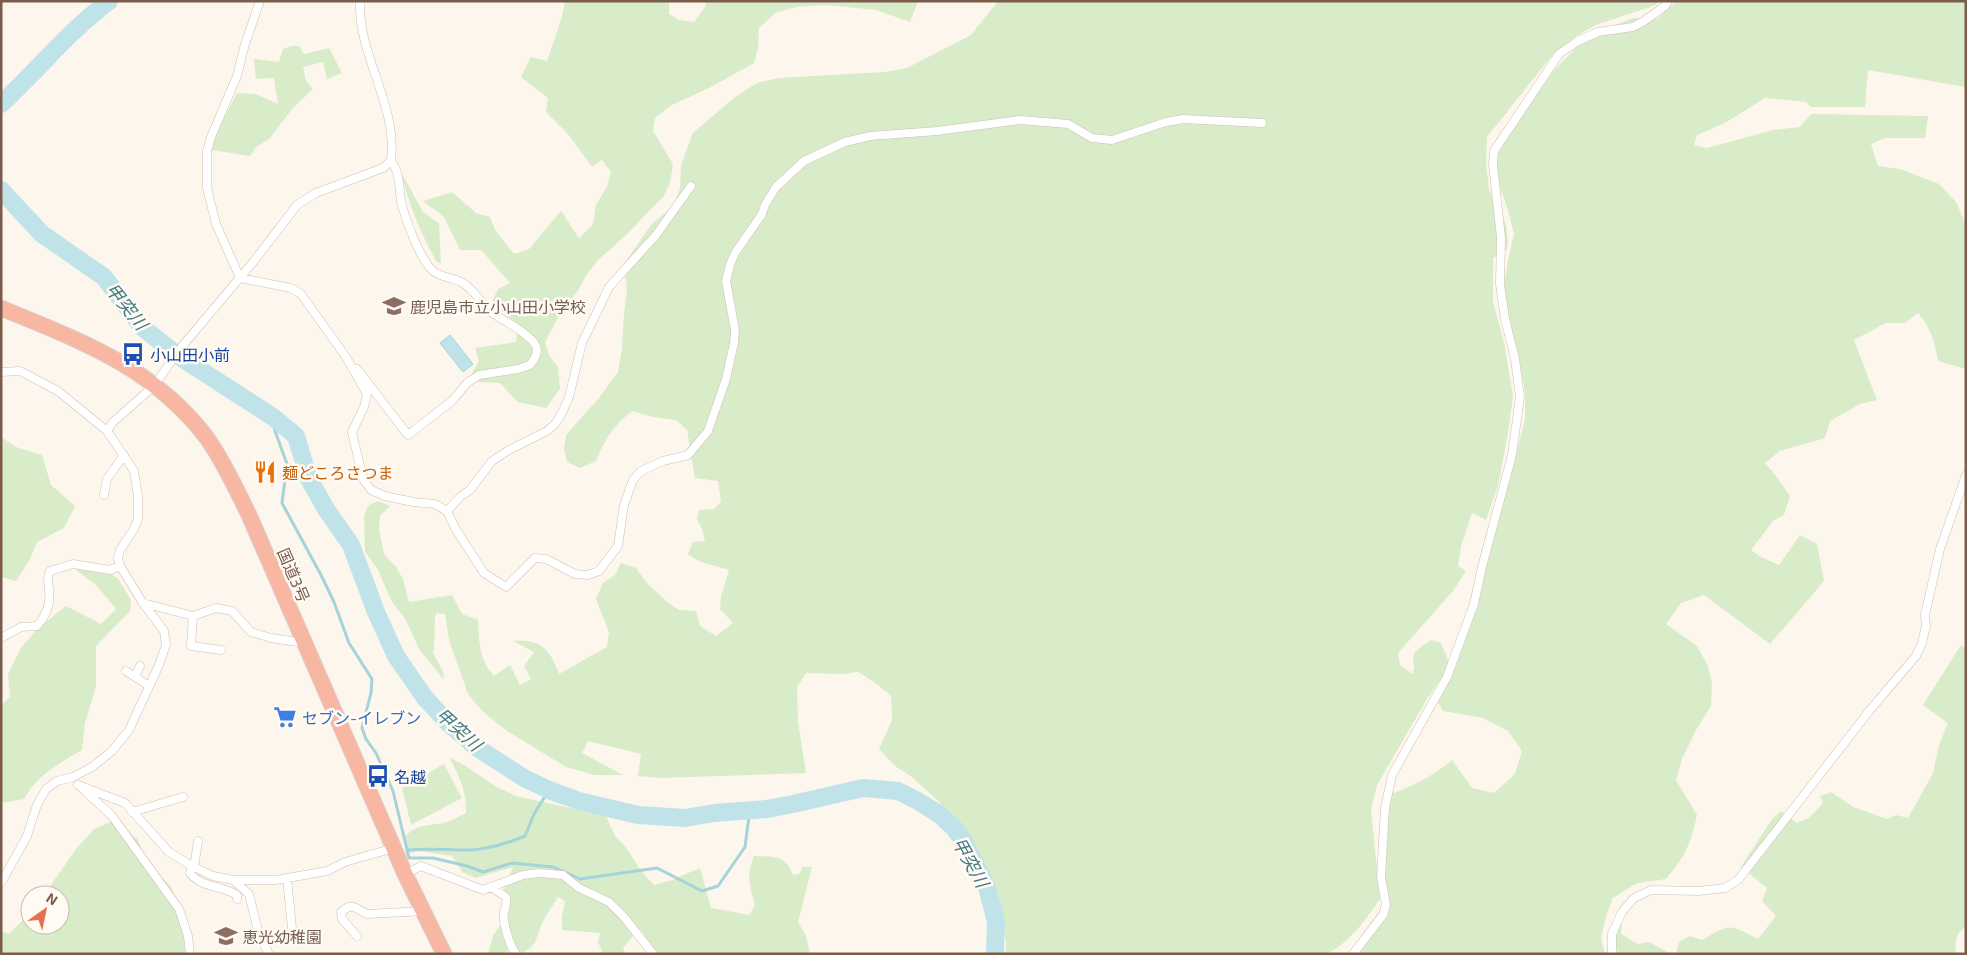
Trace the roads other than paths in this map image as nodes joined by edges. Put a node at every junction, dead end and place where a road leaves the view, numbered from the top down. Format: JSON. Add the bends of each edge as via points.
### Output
{"nodes":[{"id":1,"x":260,"y":1,"type":"edge"},
{"id":2,"x":360,"y":1,"type":"edge"},
{"id":3,"x":1668,"y":1,"type":"edge"},
{"id":4,"x":1262,"y":122,"type":"dead end"},
{"id":5,"x":391,"y":161,"type":"junction"},
{"id":6,"x":691,"y":186,"type":"dead end"},
{"id":7,"x":240,"y":278,"type":"junction"},
{"id":8,"x":1,"y":308,"type":"edge"},
{"id":9,"x":346,"y":357,"type":"junction"},
{"id":10,"x":1,"y":372,"type":"edge"},
{"id":11,"x":154,"y":386,"type":"junction"},
{"id":12,"x":107,"y":431,"type":"junction"},
{"id":13,"x":124,"y":454,"type":"junction"},
{"id":14,"x":111,"y":471,"type":"junction"},
{"id":15,"x":1966,"y":475,"type":"edge"},
{"id":16,"x":100,"y":478,"type":"dead end"},
{"id":17,"x":104,"y":495,"type":"dead end"},
{"id":18,"x":447,"y":511,"type":"junction"},
{"id":19,"x":120,"y":566,"type":"junction"},
{"id":20,"x":143,"y":603,"type":"junction"},
{"id":21,"x":193,"y":616,"type":"junction"},
{"id":22,"x":1,"y":638,"type":"edge"},
{"id":23,"x":304,"y":642,"type":"junction"},
{"id":24,"x":221,"y":650,"type":"dead end"},
{"id":25,"x":140,"y":666,"type":"dead end"},
{"id":26,"x":126,"y":671,"type":"dead end"},
{"id":27,"x":134,"y":676,"type":"junction"},
{"id":28,"x":149,"y":686,"type":"junction"},
{"id":29,"x":73,"y":777,"type":"junction"},
{"id":30,"x":78,"y":785,"type":"junction"},
{"id":31,"x":183,"y":797,"type":"dead end"},
{"id":32,"x":132,"y":812,"type":"junction"},
{"id":33,"x":198,"y":841,"type":"dead end"},
{"id":34,"x":394,"y":848,"type":"junction"},
{"id":35,"x":193,"y":867,"type":"junction"},
{"id":36,"x":405,"y":874,"type":"junction"},
{"id":37,"x":287,"y":878,"type":"junction"},
{"id":38,"x":233,"y":880,"type":"junction"},
{"id":39,"x":1,"y":883,"type":"edge"},
{"id":40,"x":491,"y":887,"type":"junction"},
{"id":41,"x":237,"y":899,"type":"dead end"},
{"id":42,"x":424,"y":911,"type":"junction"},
{"id":43,"x":292,"y":928,"type":"dead end"},
{"id":44,"x":358,"y":936,"type":"dead end"},
{"id":45,"x":190,"y":954,"type":"edge"},
{"id":46,"x":269,"y":954,"type":"edge"},
{"id":47,"x":444,"y":954,"type":"edge"},
{"id":48,"x":516,"y":954,"type":"edge"},
{"id":49,"x":653,"y":954,"type":"edge"},
{"id":50,"x":1353,"y":954,"type":"edge"},
{"id":51,"x":1612,"y":954,"type":"edge"}],
"edges":[{"from":1,"to":7,"type":"street","via":[[237,76],[207,151],[207,188],[216,224]]},
{"from":2,"to":5,"type":"street","via":[[369,55],[390,123]]},
{"from":3,"to":50,"type":"street","via":[[1644,22],[1633,27],[1598,32],[1559,54],[1494,151],[1501,238],[1500,284],[1520,397],[1512,455],[1474,604],[1447,677],[1392,775],[1385,808],[1381,877],[1386,905],[1383,915]]},
{"from":4,"to":18,"type":"street","via":[[1183,119],[1112,140],[1092,138],[1068,124],[1020,120],[936,132],[870,136],[845,142],[804,161],[776,187],[730,265],[726,281],[735,330],[734,343],[726,379],[708,431],[688,455],[663,461],[642,471],[633,480],[624,505],[618,546],[599,571],[588,575],[574,574],[546,559],[535,558],[506,587],[484,573]]},
{"from":5,"to":7,"type":"street","via":[[383,168],[316,193],[297,205]]},
{"from":5,"to":9,"type":"street","via":[[397,168],[407,222],[419,251],[432,270],[466,285],[491,312],[513,325],[535,345],[537,351],[530,365],[479,375],[408,435]]},
{"from":6,"to":18,"type":"street","via":[[656,235],[609,287],[582,343],[569,397],[555,424],[492,461],[470,490]]},
{"from":7,"to":9,"type":"street","via":[[291,288],[301,294]]},
{"from":7,"to":11,"type":"street","via":[[179,350]]},
{"from":8,"to":11,"type":"highway","name":"国道3号","via":[[86,343],[118,360]]},
{"from":9,"to":18,"type":"street","via":[[367,394],[352,432],[363,479],[371,490],[385,496],[435,504]]},
{"from":10,"to":12,"type":"street","via":[[20,371],[58,391]]},
{"from":11,"to":12,"type":"street"},
{"from":11,"to":23,"type":"highway","name":"国道3号","via":[[187,414],[220,458],[249,515]]},
{"from":12,"to":13,"type":"street"},
{"from":13,"to":14,"type":"street"},
{"from":13,"to":19,"type":"street","via":[[134,471],[138,519],[120,550]]},
{"from":14,"to":16,"type":"street"},
{"from":14,"to":17,"type":"street"},
{"from":15,"to":51,"type":"street","via":[[1940,549],[1925,615],[1926,626],[1916,656],[1738,880],[1725,888],[1651,890],[1634,898],[1622,912],[1612,934]]},
{"from":19,"to":20,"type":"street"},
{"from":19,"to":22,"type":"street","via":[[110,570],[73,564],[50,571],[47,576],[50,592],[44,618],[37,626],[21,627]]},
{"from":20,"to":21,"type":"street"},
{"from":20,"to":28,"type":"street","via":[[164,631],[166,645]]},
{"from":21,"to":23,"type":"street","via":[[216,608],[232,611],[251,632]]},
{"from":21,"to":24,"type":"street","via":[[191,646]]},
{"from":23,"to":34,"type":"highway","name":"国道3号"},
{"from":25,"to":27,"type":"street"},
{"from":26,"to":27,"type":"street"},
{"from":27,"to":28,"type":"street"},
{"from":28,"to":29,"type":"street","via":[[129,730],[112,752]]},
{"from":29,"to":30,"type":"street"},
{"from":29,"to":39,"type":"street","via":[[46,789],[27,836]]},
{"from":30,"to":32,"type":"street","via":[[125,804]]},
{"from":30,"to":45,"type":"street","via":[[112,816],[179,909]]},
{"from":31,"to":32,"type":"street"},
{"from":32,"to":35,"type":"street","via":[[169,852]]},
{"from":33,"to":35,"type":"street"},
{"from":34,"to":36,"type":"highway","name":"国道3号"},
{"from":34,"to":37,"type":"street","via":[[326,871]]},
{"from":35,"to":38,"type":"street","via":[[212,876]]},
{"from":35,"to":41,"type":"street","via":[[190,873],[196,881],[231,891]]},
{"from":36,"to":40,"type":"street","via":[[421,866],[483,890]]},
{"from":36,"to":42,"type":"highway","name":"国道3号"},
{"from":37,"to":38,"type":"street"},
{"from":37,"to":43,"type":"street"},
{"from":38,"to":46,"type":"street","via":[[249,894],[259,935]]},
{"from":40,"to":48,"type":"street","via":[[506,897],[508,905],[503,914],[510,947]]},
{"from":40,"to":49,"type":"street","via":[[523,875],[563,875],[579,888],[608,902]]},
{"from":42,"to":44,"type":"street","via":[[366,914],[348,907],[341,912],[342,919]]},
{"from":42,"to":47,"type":"highway","name":"国道3号"}]}
